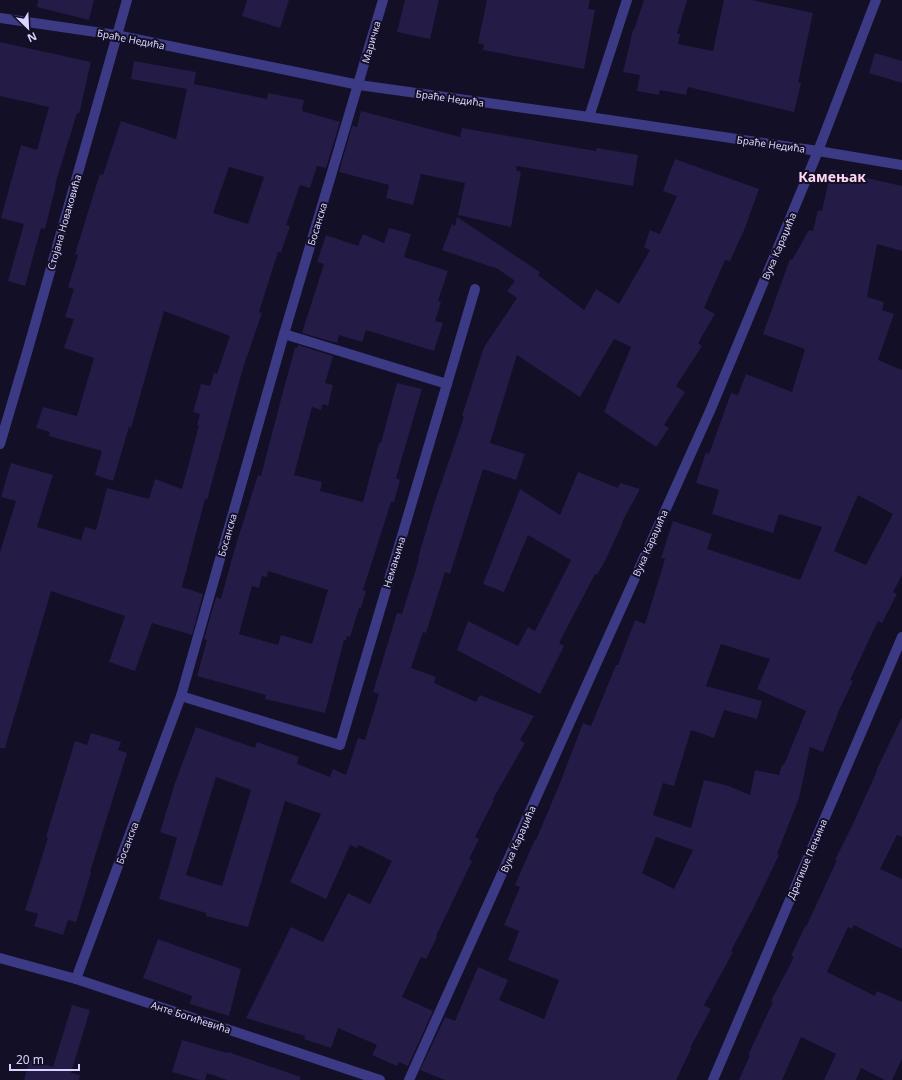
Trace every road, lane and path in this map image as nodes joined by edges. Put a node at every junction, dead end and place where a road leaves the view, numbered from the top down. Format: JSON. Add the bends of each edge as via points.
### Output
{"nodes":[{"id":1,"x":127,"y":0,"type":"edge"},
{"id":2,"x":383,"y":0,"type":"edge"},
{"id":3,"x":627,"y":0,"type":"edge"},
{"id":4,"x":876,"y":0,"type":"edge"},
{"id":5,"x":0,"y":18,"type":"edge"},
{"id":6,"x":116,"y":35,"type":"junction"},
{"id":7,"x":359,"y":85,"type":"junction"},
{"id":8,"x":589,"y":117,"type":"junction"},
{"id":9,"x":818,"y":151,"type":"junction"},
{"id":10,"x":902,"y":165,"type":"edge"},
{"id":11,"x":475,"y":290,"type":"dead end"},
{"id":12,"x":284,"y":334,"type":"junction"},
{"id":13,"x":447,"y":384,"type":"junction"},
{"id":14,"x":0,"y":444,"type":"edge"},
{"id":15,"x":902,"y":637,"type":"edge"},
{"id":16,"x":181,"y":696,"type":"junction"},
{"id":17,"x":0,"y":958,"type":"edge"},
{"id":18,"x":76,"y":979,"type":"junction"},
{"id":19,"x":380,"y":1080,"type":"edge"},
{"id":20,"x":409,"y":1080,"type":"edge"},
{"id":21,"x":713,"y":1080,"type":"edge"}],
"edges":[{"from":1,"to":6,"type":"street","name":"Стојана Новаковића"},
{"from":2,"to":7,"type":"street","name":"Маричка"},
{"from":3,"to":8,"type":"street"},
{"from":4,"to":9,"type":"street","name":"Вука Караџића"},
{"from":5,"to":6,"type":"street","name":"Браће Недића"},
{"from":6,"to":7,"type":"street","name":"Браће Недића"},
{"from":6,"to":14,"type":"street","name":"Стојана Новаковића"},
{"from":7,"to":8,"type":"street","name":"Браће Недића"},
{"from":7,"to":12,"type":"street","name":"Босанска"},
{"from":8,"to":9,"type":"street","name":"Браће Недића"},
{"from":9,"to":10,"type":"street","name":"Браће Недића"},
{"from":9,"to":20,"type":"street","name":"Вука Караџића","via":[[710,411]]},
{"from":11,"to":13,"type":"street"},
{"from":12,"to":13,"type":"street"},
{"from":12,"to":16,"type":"street","name":"Босанска"},
{"from":13,"to":16,"type":"street","name":"Немањина","via":[[340,745]]},
{"from":15,"to":21,"type":"street","name":"Драгише Пењина"},
{"from":16,"to":18,"type":"street","name":"Босанска"},
{"from":17,"to":18,"type":"street","name":"Анте Богићевића"},
{"from":18,"to":19,"type":"street","name":"Анте Богићевића"}]}
